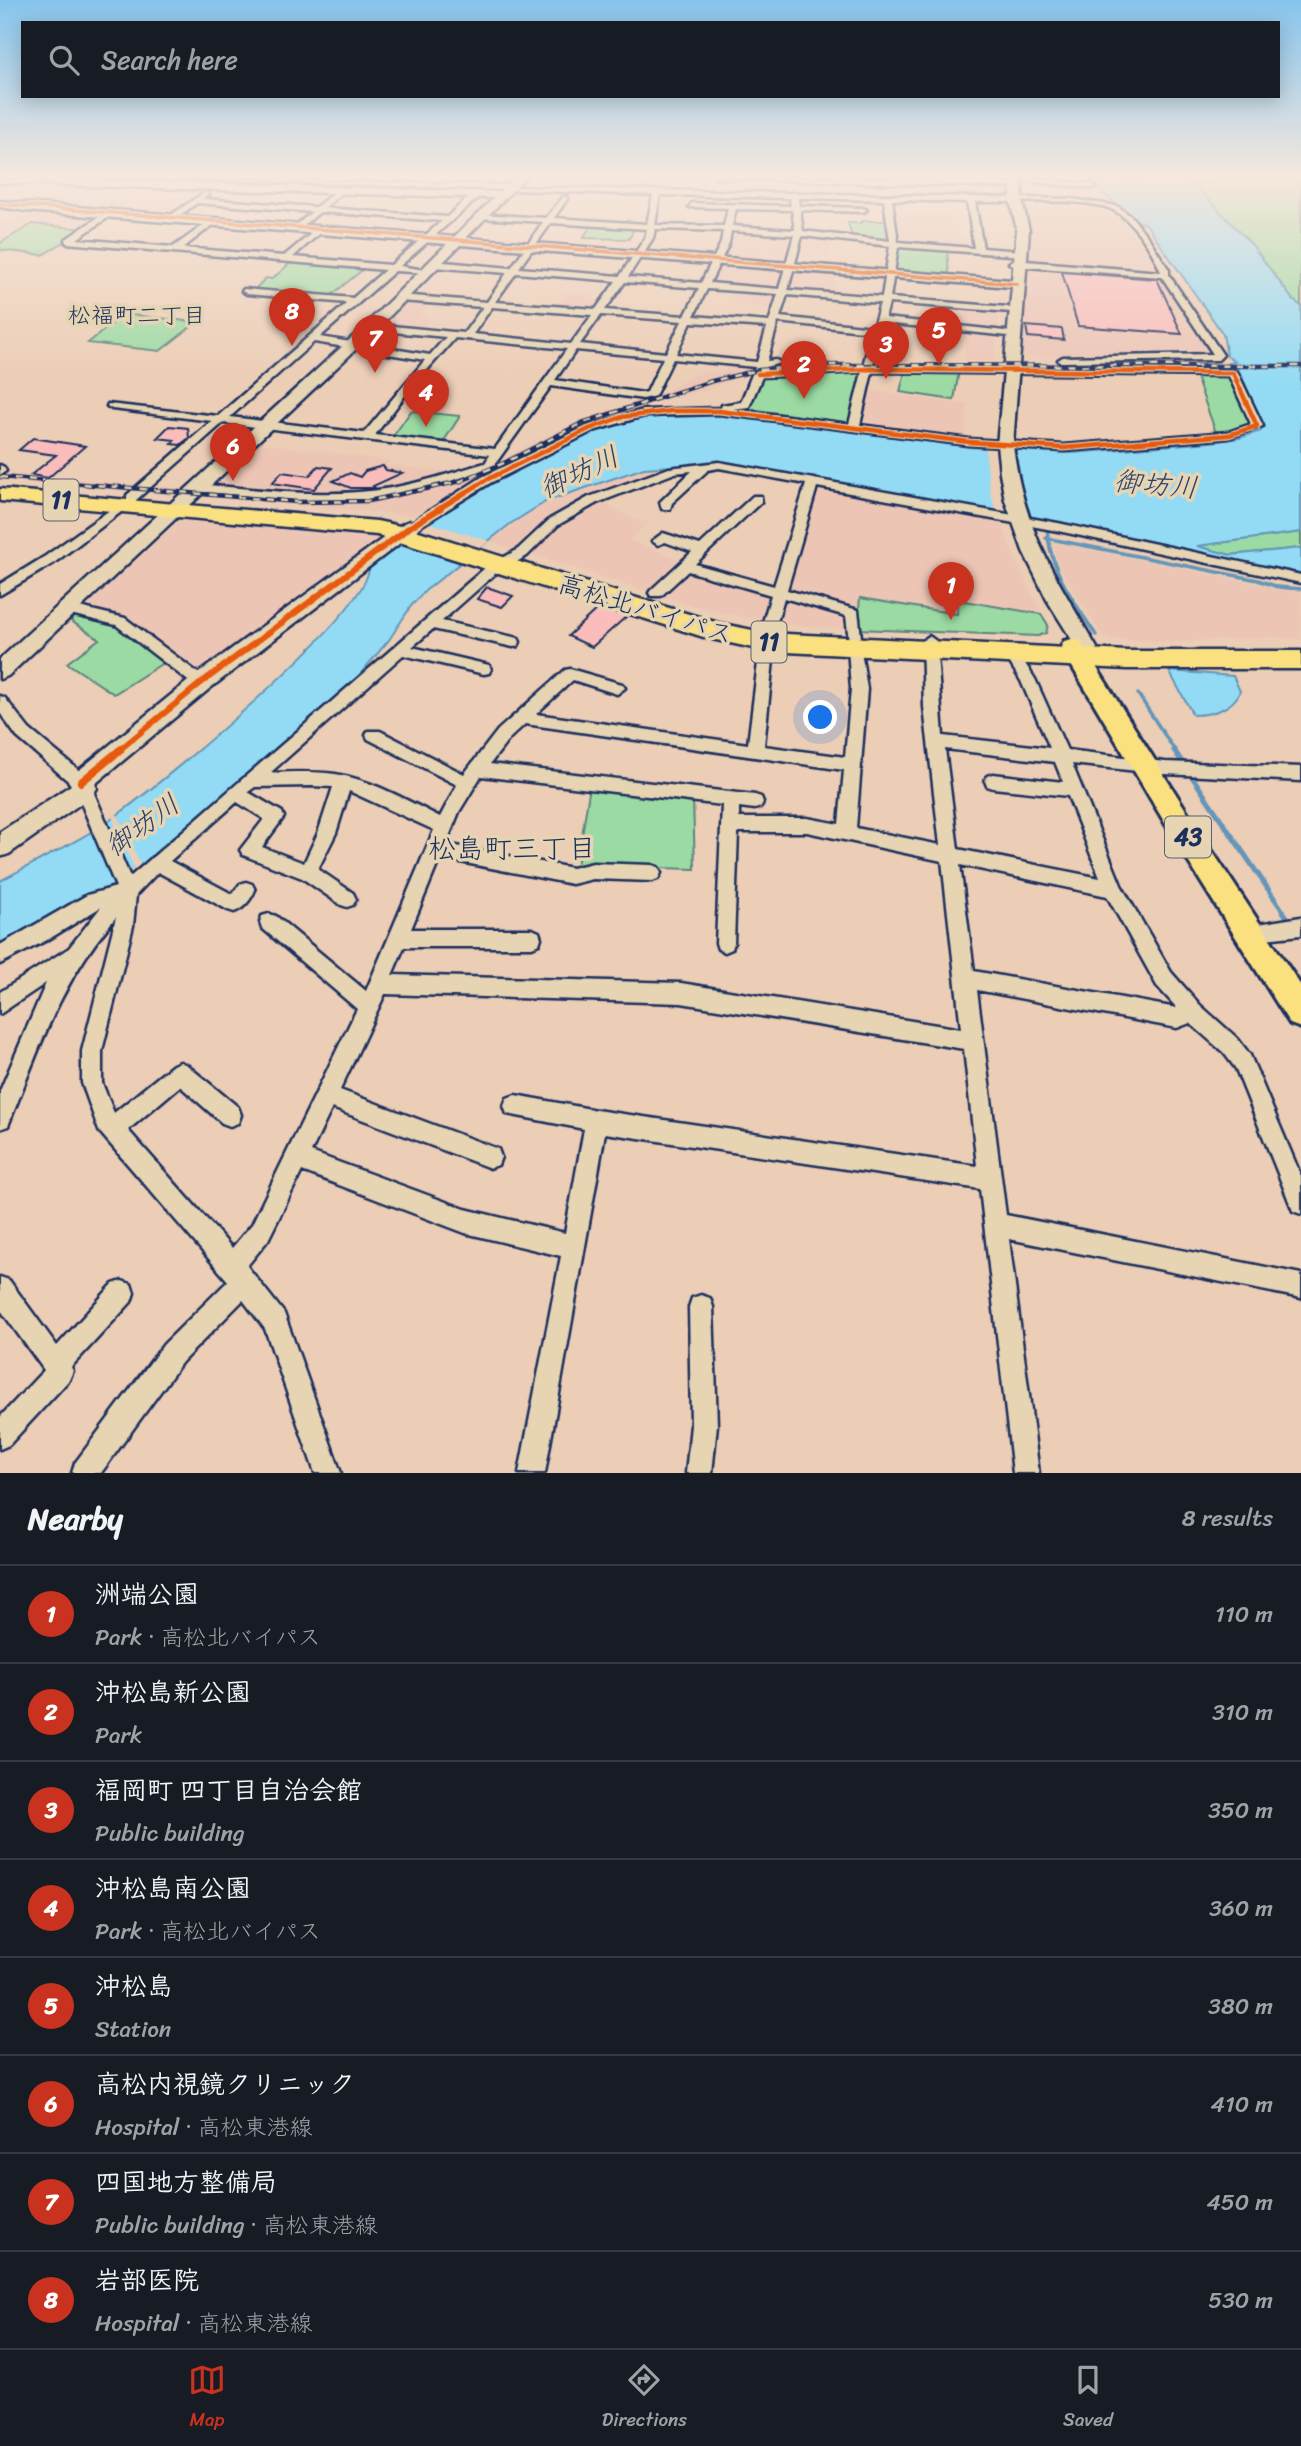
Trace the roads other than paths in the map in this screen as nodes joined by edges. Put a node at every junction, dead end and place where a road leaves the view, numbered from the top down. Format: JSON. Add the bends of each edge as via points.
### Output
{"nodes":[{"id":1,"x":137,"y":247,"type":"edge"},
{"id":2,"x":179,"y":247,"type":"edge"},
{"id":3,"x":300,"y":247,"type":"edge"},
{"id":4,"x":416,"y":247,"type":"edge"},
{"id":5,"x":450,"y":247,"type":"edge"},
{"id":6,"x":527,"y":247,"type":"edge"},
{"id":7,"x":530,"y":247,"type":"junction"},
{"id":8,"x":644,"y":247,"type":"edge"},
{"id":9,"x":723,"y":247,"type":"edge"},
{"id":10,"x":796,"y":247,"type":"edge"},
{"id":11,"x":895,"y":247,"type":"edge"},
{"id":12,"x":928,"y":247,"type":"edge"},
{"id":13,"x":978,"y":247,"type":"edge"},
{"id":14,"x":1019,"y":247,"type":"edge"},
{"id":15,"x":1149,"y":247,"type":"edge"},
{"id":16,"x":175,"y":250,"type":"junction"},
{"id":17,"x":979,"y":251,"type":"junction"},
{"id":18,"x":639,"y":255,"type":"junction"},
{"id":19,"x":1017,"y":258,"type":"junction"},
{"id":20,"x":286,"y":259,"type":"junction"},
{"id":21,"x":717,"y":261,"type":"junction"},
{"id":22,"x":791,"y":266,"type":"junction"},
{"id":23,"x":430,"y":267,"type":"junction"},
{"id":24,"x":392,"y":268,"type":"junction"},
{"id":25,"x":513,"y":271,"type":"junction"},
{"id":26,"x":890,"y":274,"type":"junction"},
{"id":27,"x":1166,"y":275,"type":"junction"},
{"id":28,"x":621,"y":280,"type":"junction"},
{"id":29,"x":1014,"y":283,"type":"junction"},
{"id":30,"x":705,"y":286,"type":"junction"},
{"id":31,"x":247,"y":291,"type":"dead end"},
{"id":32,"x":783,"y":292,"type":"junction"},
{"id":33,"x":400,"y":298,"type":"junction"},
{"id":34,"x":883,"y":300,"type":"junction"},
{"id":35,"x":355,"y":301,"type":"junction"},
{"id":36,"x":489,"y":304,"type":"junction"},
{"id":37,"x":1008,"y":310,"type":"junction"},
{"id":38,"x":598,"y":313,"type":"junction"},
{"id":39,"x":689,"y":319,"type":"junction"},
{"id":40,"x":774,"y":322,"type":"junction"},
{"id":41,"x":878,"y":325,"type":"junction"},
{"id":42,"x":372,"y":327,"type":"junction"},
{"id":43,"x":1005,"y":334,"type":"junction"},
{"id":44,"x":453,"y":335,"type":"junction"},
{"id":45,"x":467,"y":336,"type":"junction"},
{"id":46,"x":312,"y":339,"type":"junction"},
{"id":47,"x":351,"y":346,"type":"junction"},
{"id":48,"x":574,"y":346,"type":"junction"},
{"id":49,"x":670,"y":356,"type":"junction"},
{"id":50,"x":432,"y":358,"type":"junction"},
{"id":51,"x":1006,"y":365,"type":"junction"},
{"id":52,"x":868,"y":366,"type":"junction"},
{"id":53,"x":759,"y":369,"type":"junction"},
{"id":54,"x":548,"y":382,"type":"junction"},
{"id":55,"x":113,"y":406,"type":"dead end"},
{"id":56,"x":701,"y":410,"type":"junction"},
{"id":57,"x":221,"y":420,"type":"junction"},
{"id":58,"x":266,"y":425,"type":"junction"},
{"id":59,"x":854,"y":427,"type":"junction"},
{"id":60,"x":367,"y":437,"type":"junction"},
{"id":61,"x":1000,"y":446,"type":"junction"},
{"id":62,"x":498,"y":453,"type":"junction"},
{"id":63,"x":705,"y":466,"type":"junction"},
{"id":64,"x":812,"y":483,"type":"junction"},
{"id":65,"x":0,"y":488,"type":"edge"},
{"id":66,"x":0,"y":495,"type":"edge"},
{"id":67,"x":757,"y":499,"type":"dead end"},
{"id":68,"x":185,"y":500,"type":"junction"},
{"id":69,"x":126,"y":502,"type":"junction"},
{"id":70,"x":666,"y":506,"type":"dead end"},
{"id":71,"x":275,"y":508,"type":"junction"},
{"id":72,"x":1017,"y":520,"type":"junction"},
{"id":73,"x":409,"y":531,"type":"junction"},
{"id":74,"x":658,"y":541,"type":"dead end"},
{"id":75,"x":703,"y":551,"type":"junction"},
{"id":76,"x":491,"y":557,"type":"junction"},
{"id":77,"x":686,"y":566,"type":"junction"},
{"id":78,"x":1301,"y":579,"type":"edge"},
{"id":79,"x":0,"y":590,"type":"edge"},
{"id":80,"x":656,"y":593,"type":"dead end"},
{"id":81,"x":778,"y":593,"type":"junction"},
{"id":82,"x":67,"y":609,"type":"junction"},
{"id":83,"x":429,"y":623,"type":"junction"},
{"id":84,"x":768,"y":637,"type":"junction"},
{"id":85,"x":513,"y":642,"type":"dead end"},
{"id":86,"x":855,"y":643,"type":"junction"},
{"id":87,"x":930,"y":646,"type":"junction"},
{"id":88,"x":1301,"y":648,"type":"edge"},
{"id":89,"x":400,"y":649,"type":"junction"},
{"id":90,"x":1083,"y":653,"type":"junction"},
{"id":91,"x":1012,"y":655,"type":"junction"},
{"id":92,"x":1301,"y":660,"type":"edge"},
{"id":93,"x":484,"y":669,"type":"dead end"},
{"id":94,"x":0,"y":671,"type":"edge"},
{"id":95,"x":201,"y":683,"type":"junction"},
{"id":96,"x":617,"y":688,"type":"dead end"},
{"id":97,"x":0,"y":702,"type":"edge"},
{"id":98,"x":522,"y":718,"type":"junction"},
{"id":99,"x":374,"y":734,"type":"dead end"},
{"id":100,"x":938,"y":743,"type":"junction"},
{"id":101,"x":755,"y":751,"type":"junction"},
{"id":102,"x":1061,"y":756,"type":"junction"},
{"id":103,"x":854,"y":765,"type":"junction"},
{"id":104,"x":1171,"y":768,"type":"junction"},
{"id":105,"x":1301,"y":775,"type":"edge"},
{"id":106,"x":472,"y":776,"type":"junction"},
{"id":107,"x":1000,"y":779,"type":"dead end"},
{"id":108,"x":253,"y":780,"type":"junction"},
{"id":109,"x":343,"y":783,"type":"junction"},
{"id":110,"x":83,"y":785,"type":"junction"},
{"id":111,"x":1074,"y":790,"type":"junction"},
{"id":112,"x":237,"y":794,"type":"junction"},
{"id":113,"x":731,"y":799,"type":"junction"},
{"id":114,"x":755,"y":802,"type":"dead end"},
{"id":115,"x":729,"y":825,"type":"junction"},
{"id":116,"x":443,"y":826,"type":"junction"},
{"id":117,"x":847,"y":833,"type":"junction"},
{"id":118,"x":0,"y":846,"type":"edge"},
{"id":119,"x":434,"y":849,"type":"junction"},
{"id":120,"x":952,"y":856,"type":"junction"},
{"id":121,"x":157,"y":863,"type":"junction"},
{"id":122,"x":308,"y":872,"type":"junction"},
{"id":123,"x":652,"y":873,"type":"dead end"},
{"id":124,"x":125,"y":886,"type":"junction"},
{"id":125,"x":1113,"y":889,"type":"junction"},
{"id":126,"x":246,"y":890,"type":"dead end"},
{"id":127,"x":347,"y":900,"type":"dead end"},
{"id":128,"x":269,"y":922,"type":"dead end"},
{"id":129,"x":1283,"y":928,"type":"edge"},
{"id":130,"x":399,"y":938,"type":"junction"},
{"id":131,"x":532,"y":938,"type":"dead end"},
{"id":132,"x":725,"y":943,"type":"dead end"},
{"id":133,"x":78,"y":950,"type":"junction"},
{"id":134,"x":0,"y":955,"type":"edge"},
{"id":135,"x":967,"y":979,"type":"junction"},
{"id":136,"x":1301,"y":983,"type":"edge"},
{"id":137,"x":379,"y":984,"type":"junction"},
{"id":138,"x":0,"y":1004,"type":"edge"},
{"id":139,"x":368,"y":1005,"type":"junction"},
{"id":140,"x":1194,"y":1012,"type":"junction"},
{"id":141,"x":1301,"y":1013,"type":"edge"},
{"id":142,"x":974,"y":1041,"type":"junction"},
{"id":143,"x":326,"y":1095,"type":"junction"},
{"id":144,"x":515,"y":1106,"type":"dead end"},
{"id":145,"x":230,"y":1115,"type":"dead end"},
{"id":146,"x":0,"y":1118,"type":"edge"},
{"id":147,"x":596,"y":1121,"type":"junction"},
{"id":148,"x":112,"y":1129,"type":"junction"},
{"id":149,"x":490,"y":1157,"type":"dead end"},
{"id":150,"x":296,"y":1158,"type":"junction"},
{"id":151,"x":991,"y":1179,"type":"junction"},
{"id":152,"x":1301,"y":1203,"type":"edge"},
{"id":153,"x":996,"y":1225,"type":"junction"},
{"id":154,"x":574,"y":1247,"type":"junction"},
{"id":155,"x":238,"y":1274,"type":"junction"},
{"id":156,"x":1301,"y":1286,"type":"edge"},
{"id":157,"x":0,"y":1289,"type":"edge"},
{"id":158,"x":122,"y":1293,"type":"dead end"},
{"id":159,"x":701,"y":1307,"type":"dead end"},
{"id":160,"x":56,"y":1365,"type":"junction"},
{"id":161,"x":0,"y":1436,"type":"edge"},
{"id":162,"x":85,"y":1473,"type":"edge"},
{"id":163,"x":328,"y":1473,"type":"edge"},
{"id":164,"x":532,"y":1473,"type":"edge"},
{"id":165,"x":699,"y":1473,"type":"edge"},
{"id":166,"x":1026,"y":1473,"type":"edge"}],
"edges":[{"from":1,"to":16,"type":"street"},
{"from":2,"to":16,"type":"street"},
{"from":3,"to":20,"type":"street"},
{"from":4,"to":24,"type":"street"},
{"from":5,"to":23,"type":"street"},
{"from":6,"to":7,"type":"street"},
{"from":7,"to":18,"type":"street"},
{"from":7,"to":25,"type":"street"},
{"from":8,"to":18,"type":"street"},
{"from":9,"to":21,"type":"street"},
{"from":10,"to":22,"type":"street"},
{"from":11,"to":26,"type":"street"},
{"from":12,"to":17,"type":"street"},
{"from":13,"to":17,"type":"street"},
{"from":14,"to":19,"type":"street"},
{"from":15,"to":27,"type":"street"},
{"from":16,"to":20,"type":"street"},
{"from":17,"to":19,"type":"street"},
{"from":18,"to":21,"type":"street"},
{"from":18,"to":28,"type":"street"},
{"from":19,"to":27,"type":"street"},
{"from":19,"to":29,"type":"street"},
{"from":20,"to":24,"type":"street"},
{"from":21,"to":22,"type":"street"},
{"from":21,"to":30,"type":"street"},
{"from":22,"to":26,"type":"street"},
{"from":22,"to":32,"type":"street"},
{"from":23,"to":24,"type":"street"},
{"from":23,"to":25,"type":"street"},
{"from":23,"to":33,"type":"street"},
{"from":24,"to":35,"type":"street"},
{"from":25,"to":28,"type":"street"},
{"from":25,"to":36,"type":"street"},
{"from":26,"to":29,"type":"street"},
{"from":26,"to":34,"type":"street"},
{"from":27,"to":51,"type":"street","via":[[1217,357]]},
{"from":28,"to":30,"type":"street"},
{"from":28,"to":38,"type":"street"},
{"from":29,"to":37,"type":"street"},
{"from":29,"to":51,"type":"street"},
{"from":30,"to":32,"type":"street"},
{"from":30,"to":39,"type":"street"},
{"from":31,"to":35,"type":"street"},
{"from":32,"to":34,"type":"street"},
{"from":32,"to":40,"type":"street"},
{"from":33,"to":36,"type":"street"},
{"from":33,"to":42,"type":"street"},
{"from":34,"to":37,"type":"street"},
{"from":34,"to":41,"type":"street"},
{"from":35,"to":46,"type":"street"},
{"from":36,"to":38,"type":"street"},
{"from":36,"to":45,"type":"street"},
{"from":37,"to":43,"type":"street"},
{"from":38,"to":39,"type":"street"},
{"from":38,"to":48,"type":"street"},
{"from":39,"to":40,"type":"street"},
{"from":39,"to":49,"type":"street"},
{"from":40,"to":41,"type":"street"},
{"from":40,"to":53,"type":"street"},
{"from":41,"to":43,"type":"street"},
{"from":41,"to":52,"type":"street"},
{"from":42,"to":44,"type":"street"},
{"from":42,"to":47,"type":"street"},
{"from":43,"to":51,"type":"street"},
{"from":44,"to":45,"type":"street"},
{"from":44,"to":50,"type":"street"},
{"from":45,"to":48,"type":"street"},
{"from":46,"to":47,"type":"street"},
{"from":46,"to":57,"type":"street"},
{"from":47,"to":50,"type":"street"},
{"from":47,"to":58,"type":"street"},
{"from":48,"to":49,"type":"street"},
{"from":48,"to":54,"type":"street"},
{"from":49,"to":53,"type":"street"},
{"from":49,"to":54,"type":"street","via":[[647,396]]},
{"from":50,"to":60,"type":"street"},
{"from":51,"to":52,"type":"street"},
{"from":51,"to":61,"type":"street"},
{"from":51,"to":61,"type":"street","via":[[1233,373],[1257,426],[1229,435],[1077,447]]},
{"from":52,"to":53,"type":"street"},
{"from":52,"to":59,"type":"street"},
{"from":53,"to":56,"type":"street","via":[[743,406]]},
{"from":54,"to":62,"type":"street"},
{"from":55,"to":57,"type":"street"},
{"from":56,"to":59,"type":"street"},
{"from":56,"to":73,"type":"street","via":[[643,413],[605,423],[486,480]]},
{"from":57,"to":58,"type":"street"},
{"from":57,"to":69,"type":"street"},
{"from":58,"to":60,"type":"street"},
{"from":58,"to":68,"type":"street"},
{"from":59,"to":61,"type":"street"},
{"from":60,"to":62,"type":"street"},
{"from":61,"to":72,"type":"street"},
{"from":62,"to":71,"type":"street","via":[[474,471],[402,491]]},
{"from":63,"to":64,"type":"street"},
{"from":63,"to":70,"type":"street"},
{"from":63,"to":76,"type":"street","via":[[673,470],[593,499]]},
{"from":64,"to":72,"type":"street"},
{"from":64,"to":81,"type":"street"},
{"from":65,"to":69,"type":"highway","name":"高松北バイパス","number":"11"},
{"from":66,"to":69,"type":"highway","name":"高松北バイパス","number":"11"},
{"from":67,"to":75,"type":"street"},
{"from":68,"to":69,"type":"highway","name":"高松北バイパス","number":"11"},
{"from":68,"to":71,"type":"highway","name":"高松北バイパス","number":"11"},
{"from":68,"to":71,"type":"street"},
{"from":68,"to":82,"type":"street"},
{"from":69,"to":79,"type":"street","via":[[50,560]]},
{"from":71,"to":73,"type":"highway","name":"高松北バイパス","number":"11"},
{"from":72,"to":78,"type":"street"},
{"from":72,"to":90,"type":"street"},
{"from":73,"to":76,"type":"highway","name":"高松北バイパス","number":"11"},
{"from":73,"to":95,"type":"street"},
{"from":74,"to":75,"type":"street","via":[[663,537]]},
{"from":75,"to":77,"type":"street"},
{"from":76,"to":83,"type":"street"},
{"from":76,"to":84,"type":"highway","name":"高松北バイパス","number":"11","via":[[716,632]]},
{"from":77,"to":80,"type":"street"},
{"from":77,"to":81,"type":"street"},
{"from":81,"to":84,"type":"street"},
{"from":81,"to":86,"type":"street","via":[[853,613]]},
{"from":82,"to":94,"type":"street"},
{"from":82,"to":95,"type":"street","via":[[120,621]]},
{"from":83,"to":85,"type":"street"},
{"from":83,"to":89,"type":"street"},
{"from":84,"to":86,"type":"highway","name":"高松北バイパス","number":"11"},
{"from":84,"to":101,"type":"street"},
{"from":86,"to":87,"type":"highway","name":"高松北バイパス","number":"11"},
{"from":86,"to":103,"type":"street","via":[[859,689]]},
{"from":87,"to":90,"type":"highway","name":"高松北バイパス","number":"11"},
{"from":87,"to":91,"type":"highway","name":"高松北バイパス","number":"11"},
{"from":87,"to":100,"type":"street"},
{"from":88,"to":90,"type":"highway","name":"高松北バイパス","number":"11"},
{"from":89,"to":93,"type":"street"},
{"from":89,"to":108,"type":"street"},
{"from":90,"to":91,"type":"highway","name":"高松北バイパス","number":"11"},
{"from":90,"to":92,"type":"highway","name":"高松北バイパス","number":"11","via":[[1227,662]]},
{"from":90,"to":104,"type":"main road","number":"43"},
{"from":91,"to":102,"type":"street","via":[[1028,679]]},
{"from":95,"to":110,"type":"street"},
{"from":96,"to":98,"type":"street","via":[[570,674]]},
{"from":97,"to":110,"type":"street","via":[[23,733]]},
{"from":98,"to":101,"type":"street"},
{"from":98,"to":106,"type":"street"},
{"from":99,"to":106,"type":"street"},
{"from":100,"to":102,"type":"street"},
{"from":100,"to":120,"type":"street"},
{"from":101,"to":103,"type":"street"},
{"from":102,"to":104,"type":"street"},
{"from":102,"to":111,"type":"street"},
{"from":103,"to":117,"type":"street"},
{"from":104,"to":105,"type":"street"},
{"from":104,"to":129,"type":"main road","number":"43","via":[[1185,805]]},
{"from":104,"to":141,"type":"main road","number":"43","via":[[1237,916]]},
{"from":106,"to":113,"type":"street"},
{"from":106,"to":116,"type":"street"},
{"from":107,"to":111,"type":"street"},
{"from":108,"to":109,"type":"street"},
{"from":108,"to":112,"type":"street"},
{"from":109,"to":116,"type":"street","via":[[373,792]]},
{"from":109,"to":122,"type":"street"},
{"from":110,"to":118,"type":"street"},
{"from":110,"to":124,"type":"street"},
{"from":111,"to":125,"type":"street"},
{"from":112,"to":121,"type":"street"},
{"from":112,"to":122,"type":"street","via":[[276,817],[249,850]]},
{"from":113,"to":114,"type":"street"},
{"from":113,"to":115,"type":"street"},
{"from":115,"to":117,"type":"street","via":[[807,825]]},
{"from":115,"to":132,"type":"street"},
{"from":116,"to":119,"type":"street"},
{"from":117,"to":120,"type":"street"},
{"from":119,"to":123,"type":"street","via":[[572,876],[593,871]]},
{"from":119,"to":130,"type":"street"},
{"from":120,"to":125,"type":"street"},
{"from":120,"to":135,"type":"street"},
{"from":121,"to":124,"type":"street"},
{"from":121,"to":126,"type":"street","via":[[234,904]]},
{"from":122,"to":127,"type":"street"},
{"from":124,"to":133,"type":"street"},
{"from":124,"to":134,"type":"street"},
{"from":124,"to":148,"type":"street","via":[[124,926],[92,1051],[92,1083]]},
{"from":125,"to":140,"type":"street","via":[[1164,979]]},
{"from":128,"to":139,"type":"street"},
{"from":129,"to":136,"type":"main road","number":"43"},
{"from":130,"to":131,"type":"street"},
{"from":130,"to":137,"type":"street"},
{"from":133,"to":138,"type":"street"},
{"from":133,"to":146,"type":"street","via":[[58,980]]},
{"from":135,"to":140,"type":"street","via":[[1177,1018]]},
{"from":135,"to":142,"type":"street"},
{"from":137,"to":139,"type":"street"},
{"from":137,"to":142,"type":"street","via":[[681,993]]},
{"from":139,"to":143,"type":"street"},
{"from":140,"to":152,"type":"street","via":[[1243,1062]]},
{"from":142,"to":151,"type":"street"},
{"from":143,"to":149,"type":"street"},
{"from":143,"to":150,"type":"street"},
{"from":144,"to":147,"type":"street"},
{"from":145,"to":148,"type":"street","via":[[180,1072]]},
{"from":147,"to":151,"type":"street"},
{"from":147,"to":154,"type":"street"},
{"from":148,"to":155,"type":"street"},
{"from":150,"to":154,"type":"street","via":[[465,1221]]},
{"from":150,"to":155,"type":"street"},
{"from":151,"to":153,"type":"street"},
{"from":153,"to":156,"type":"street"},
{"from":153,"to":166,"type":"street"},
{"from":154,"to":164,"type":"street"},
{"from":155,"to":162,"type":"street"},
{"from":155,"to":163,"type":"street","via":[[275,1322]]},
{"from":157,"to":160,"type":"street"},
{"from":158,"to":160,"type":"street"},
{"from":159,"to":165,"type":"street","via":[[704,1425]]},
{"from":160,"to":161,"type":"street","via":[[60,1371]]}]}
